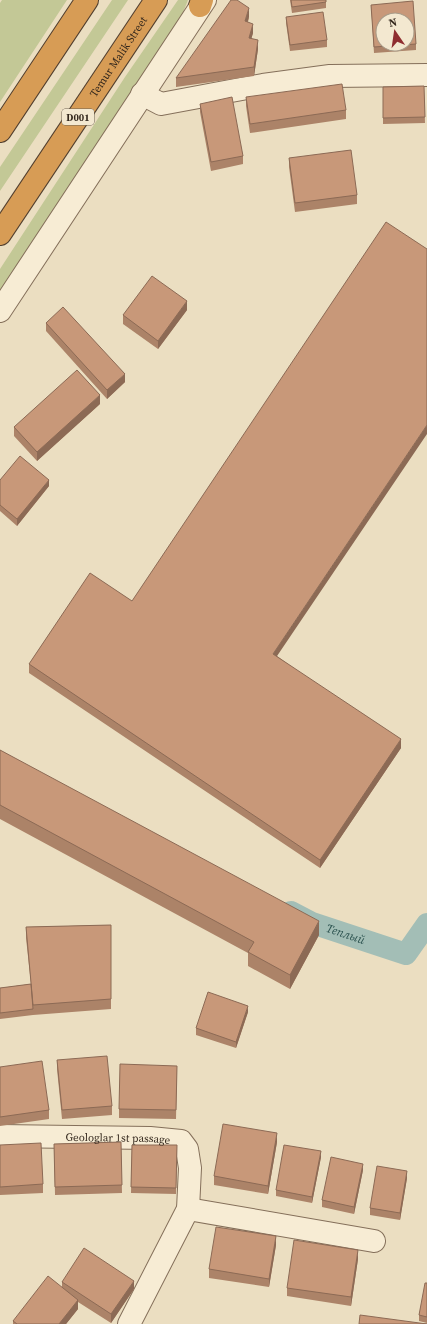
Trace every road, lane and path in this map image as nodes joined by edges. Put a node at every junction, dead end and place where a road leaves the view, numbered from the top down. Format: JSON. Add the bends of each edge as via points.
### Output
{"nodes":[{"id":1,"x":87,"y":0,"type":"edge"},
{"id":2,"x":156,"y":0,"type":"edge"},
{"id":3,"x":202,"y":2,"type":"edge"},
{"id":4,"x":427,"y":75,"type":"edge"},
{"id":5,"x":142,"y":94,"type":"junction"},
{"id":6,"x":0,"y":131,"type":"edge"},
{"id":7,"x":0,"y":234,"type":"edge"},
{"id":8,"x":0,"y":311,"type":"edge"},
{"id":9,"x":0,"y":1136,"type":"edge"},
{"id":10,"x":188,"y":1209,"type":"junction"},
{"id":11,"x":374,"y":1241,"type":"dead end"},
{"id":12,"x":128,"y":1324,"type":"edge"}],
"edges":[{"from":1,"to":6,"type":"highway"},
{"from":2,"to":7,"type":"highway","name":"Temur Malik Street","number":"D001"},
{"from":3,"to":5,"type":"street"},
{"from":4,"to":5,"type":"street","via":[[330,76],[263,85],[161,104]]},
{"from":5,"to":8,"type":"street"},
{"from":9,"to":10,"type":"street","name":"Geologlar 1st passage","via":[[150,1138],[181,1141],[187,1149],[190,1168]]},
{"from":10,"to":11,"type":"street"},
{"from":10,"to":12,"type":"street","name":"Geologlar 1st passage"}]}
